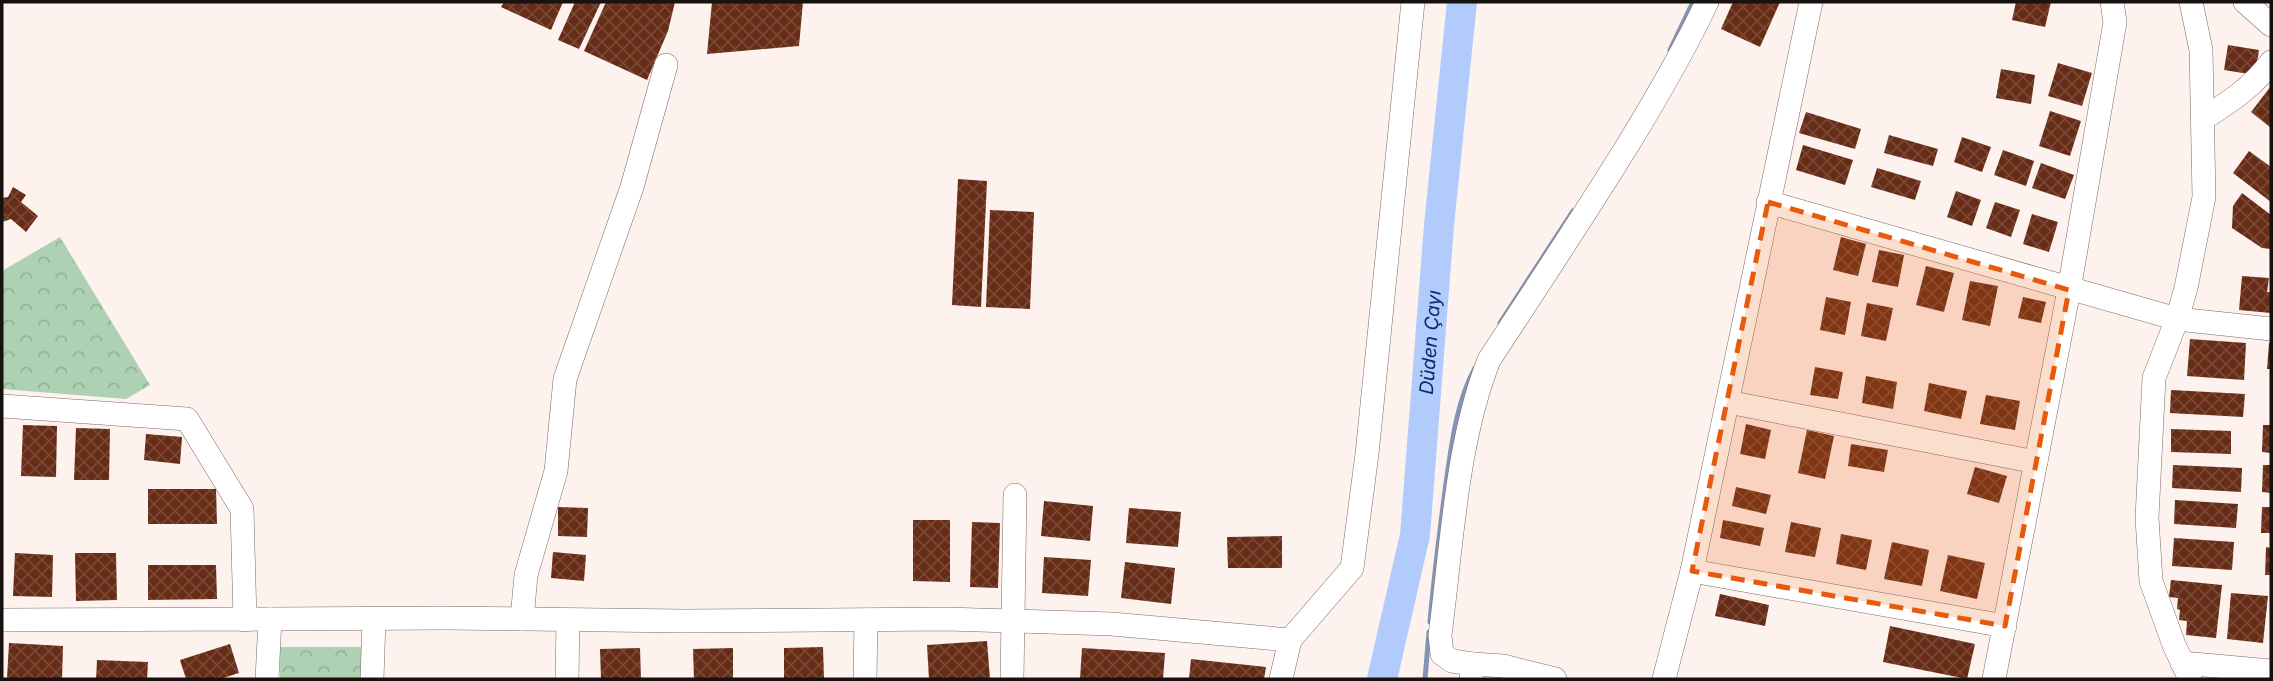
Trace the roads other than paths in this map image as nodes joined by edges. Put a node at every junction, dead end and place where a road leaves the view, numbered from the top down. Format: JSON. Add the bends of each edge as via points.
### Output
{"nodes":[{"id":1,"x":1413,"y":2,"type":"edge"},
{"id":2,"x":1707,"y":2,"type":"edge"},
{"id":3,"x":1811,"y":2,"type":"edge"},
{"id":4,"x":2112,"y":2,"type":"edge"},
{"id":5,"x":2191,"y":2,"type":"edge"},
{"id":6,"x":2245,"y":2,"type":"edge"},
{"id":7,"x":2271,"y":24,"type":"edge"},
{"id":8,"x":2271,"y":62,"type":"edge"},
{"id":9,"x":666,"y":65,"type":"dead end"},
{"id":10,"x":2203,"y":119,"type":"junction"},
{"id":11,"x":1768,"y":202,"type":"junction"},
{"id":12,"x":2069,"y":290,"type":"junction"},
{"id":13,"x":2177,"y":319,"type":"junction"},
{"id":14,"x":2271,"y":328,"type":"edge"},
{"id":15,"x":1728,"y":402,"type":"junction"},
{"id":16,"x":2,"y":406,"type":"edge"},
{"id":17,"x":2036,"y":462,"type":"junction"},
{"id":18,"x":1015,"y":495,"type":"dead end"},
{"id":19,"x":1692,"y":572,"type":"junction"},
{"id":20,"x":374,"y":618,"type":"junction"},
{"id":21,"x":522,"y":619,"type":"junction"},
{"id":22,"x":2,"y":620,"type":"edge"},
{"id":23,"x":245,"y":620,"type":"junction"},
{"id":24,"x":270,"y":620,"type":"junction"},
{"id":25,"x":568,"y":620,"type":"junction"},
{"id":26,"x":866,"y":620,"type":"junction"},
{"id":27,"x":1012,"y":621,"type":"junction"},
{"id":28,"x":2005,"y":626,"type":"junction"},
{"id":29,"x":1290,"y":640,"type":"junction"},
{"id":30,"x":1472,"y":671,"type":"edge"},
{"id":31,"x":2186,"y":671,"type":"edge"},
{"id":32,"x":2271,"y":671,"type":"edge"},
{"id":33,"x":267,"y":679,"type":"edge"},
{"id":34,"x":372,"y":679,"type":"edge"},
{"id":35,"x":567,"y":679,"type":"edge"},
{"id":36,"x":865,"y":679,"type":"edge"},
{"id":37,"x":1012,"y":679,"type":"edge"},
{"id":38,"x":1282,"y":679,"type":"edge"},
{"id":39,"x":1555,"y":679,"type":"edge"},
{"id":40,"x":1664,"y":679,"type":"edge"},
{"id":41,"x":1994,"y":679,"type":"edge"}],
"edges":[{"from":1,"to":29,"type":"street","via":[[1352,568]]},
{"from":2,"to":30,"type":"street","via":[[1654,101],[1489,360],[1480,382],[1466,429],[1440,635],[1442,654]]},
{"from":3,"to":11,"type":"street"},
{"from":4,"to":12,"type":"street","via":[[2115,22]]},
{"from":5,"to":10,"type":"street","via":[[2201,50]]},
{"from":6,"to":7,"type":"street"},
{"from":8,"to":10,"type":"street","via":[[2238,96]]},
{"from":9,"to":21,"type":"street","via":[[632,187],[565,379],[556,471],[526,575]]},
{"from":10,"to":13,"type":"street","via":[[2204,197]]},
{"from":11,"to":12,"type":"street"},
{"from":11,"to":15,"type":"street"},
{"from":12,"to":13,"type":"street"},
{"from":12,"to":17,"type":"street"},
{"from":13,"to":14,"type":"street"},
{"from":13,"to":31,"type":"street","via":[[2154,378],[2147,518],[2151,581]]},
{"from":15,"to":17,"type":"street"},
{"from":15,"to":19,"type":"street"},
{"from":16,"to":23,"type":"street","via":[[187,419],[242,509]]},
{"from":17,"to":28,"type":"street"},
{"from":18,"to":27,"type":"street"},
{"from":19,"to":28,"type":"street"},
{"from":19,"to":40,"type":"street"},
{"from":20,"to":21,"type":"street"},
{"from":20,"to":24,"type":"street"},
{"from":20,"to":34,"type":"street"},
{"from":21,"to":25,"type":"street"},
{"from":22,"to":23,"type":"street"},
{"from":23,"to":24,"type":"street"},
{"from":24,"to":33,"type":"street"},
{"from":25,"to":26,"type":"street"},
{"from":25,"to":35,"type":"street"},
{"from":26,"to":27,"type":"street"},
{"from":26,"to":36,"type":"street"},
{"from":27,"to":29,"type":"street","via":[[1112,624]]},
{"from":27,"to":37,"type":"street"},
{"from":28,"to":41,"type":"street"},
{"from":29,"to":38,"type":"street"},
{"from":30,"to":39,"type":"street","via":[[1503,666]]},
{"from":31,"to":32,"type":"street"}]}
